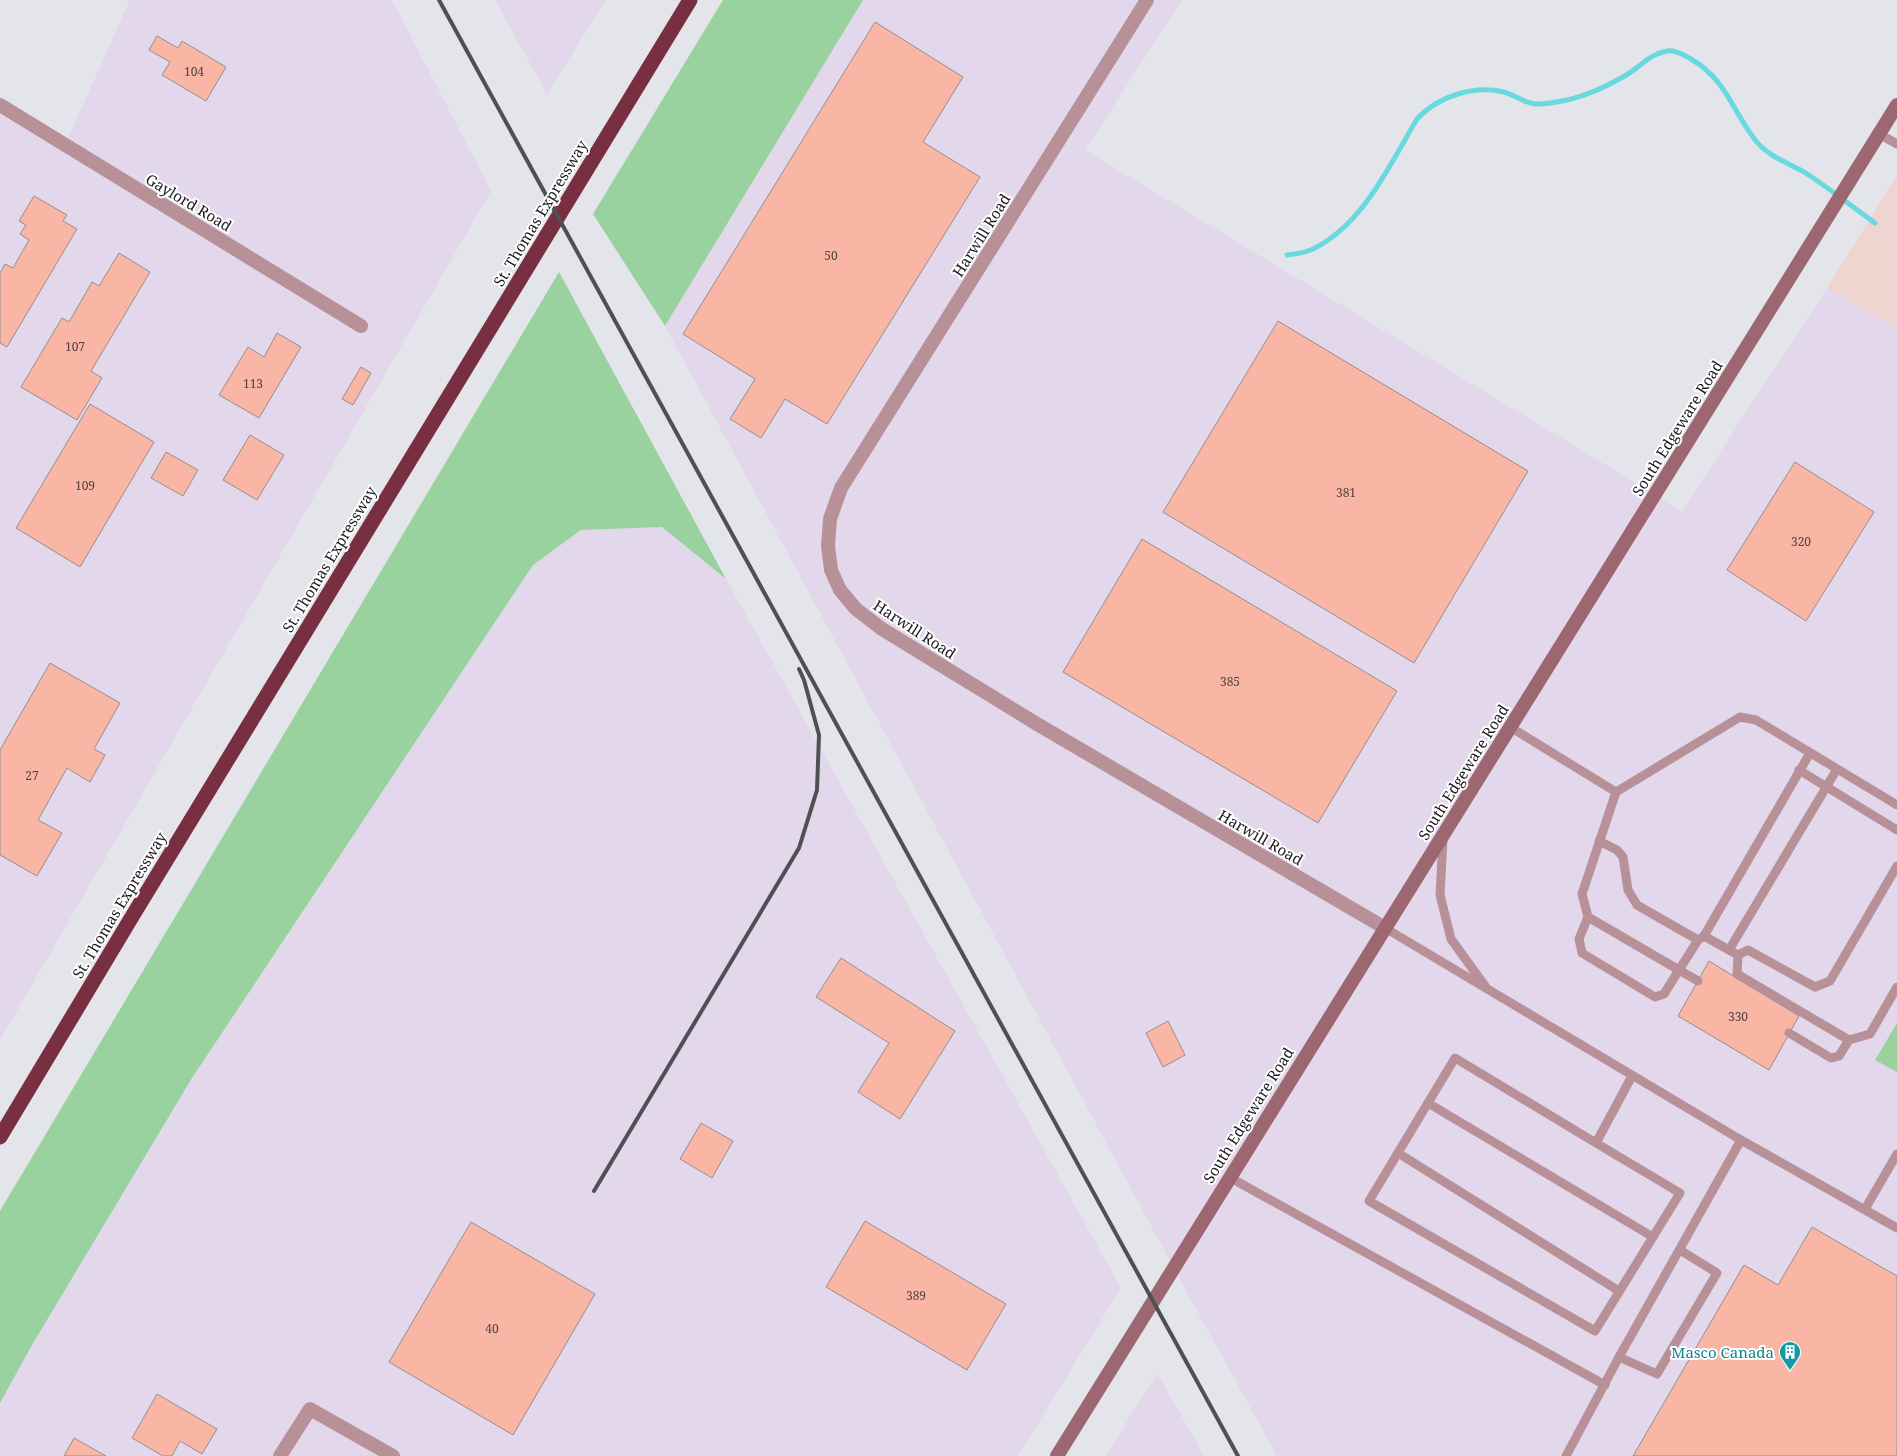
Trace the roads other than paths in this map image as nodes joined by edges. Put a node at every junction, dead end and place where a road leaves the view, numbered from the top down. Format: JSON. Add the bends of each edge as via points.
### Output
{"nodes":[{"id":1,"x":690,"y":0,"type":"edge"},
{"id":2,"x":1147,"y":0,"type":"edge"},
{"id":3,"x":0,"y":105,"type":"edge"},
{"id":4,"x":1897,"y":105,"type":"edge"},
{"id":5,"x":1879,"y":134,"type":"junction"},
{"id":6,"x":1897,"y":144,"type":"edge"},
{"id":7,"x":361,"y":326,"type":"dead end"},
{"id":8,"x":1510,"y":727,"type":"junction"},
{"id":9,"x":1810,"y":753,"type":"junction"},
{"id":10,"x":1836,"y":769,"type":"junction"},
{"id":11,"x":1799,"y":770,"type":"junction"},
{"id":12,"x":1826,"y":787,"type":"junction"},
{"id":13,"x":1616,"y":792,"type":"junction"},
{"id":14,"x":1897,"y":806,"type":"edge"},
{"id":15,"x":1896,"y":830,"type":"edge"},
{"id":16,"x":1443,"y":834,"type":"junction"},
{"id":17,"x":1599,"y":841,"type":"junction"},
{"id":18,"x":1897,"y":866,"type":"edge"},
{"id":19,"x":1588,"y":917,"type":"junction"},
{"id":20,"x":1384,"y":928,"type":"junction"},
{"id":21,"x":1701,"y":938,"type":"junction"},
{"id":22,"x":1729,"y":950,"type":"junction"},
{"id":23,"x":1738,"y":955,"type":"junction"},
{"id":24,"x":1680,"y":970,"type":"junction"},
{"id":25,"x":1698,"y":981,"type":"dead end"},
{"id":26,"x":1897,"y":988,"type":"edge"},
{"id":27,"x":1488,"y":990,"type":"junction"},
{"id":28,"x":1789,"y":1033,"type":"dead end"},
{"id":29,"x":1849,"y":1040,"type":"junction"},
{"id":30,"x":1632,"y":1076,"type":"junction"},
{"id":31,"x":1428,"y":1103,"type":"junction"},
{"id":32,"x":0,"y":1138,"type":"edge"},
{"id":33,"x":1741,"y":1140,"type":"junction"},
{"id":34,"x":1596,"y":1143,"type":"junction"},
{"id":35,"x":1398,"y":1153,"type":"junction"},
{"id":36,"x":1897,"y":1154,"type":"edge"},
{"id":37,"x":1229,"y":1177,"type":"junction"},
{"id":38,"x":1864,"y":1209,"type":"junction"},
{"id":39,"x":1897,"y":1228,"type":"edge"},
{"id":40,"x":1653,"y":1236,"type":"junction"},
{"id":41,"x":1680,"y":1250,"type":"junction"},
{"id":42,"x":1620,"y":1291,"type":"junction"},
{"id":43,"x":1619,"y":1357,"type":"junction"},
{"id":44,"x":1605,"y":1384,"type":"junction"},
{"id":45,"x":280,"y":1456,"type":"edge"},
{"id":46,"x":393,"y":1456,"type":"edge"},
{"id":47,"x":1056,"y":1456,"type":"edge"},
{"id":48,"x":1566,"y":1456,"type":"edge"}],
"edges":[{"from":1,"to":32,"type":"highway","name":"St. Thomas Expressway"},
{"from":2,"to":20,"type":"street","name":"Harwill Road","via":[[841,488],[830,519],[828,546],[831,570],[840,590],[856,610],[882,629]]},
{"from":3,"to":7,"type":"street","name":"Gaylord Road"},
{"from":4,"to":5,"type":"main road","name":"South Edgeware Road"},
{"from":5,"to":6,"type":"lane"},
{"from":5,"to":8,"type":"main road","name":"South Edgeware Road"},
{"from":8,"to":13,"type":"lane"},
{"from":8,"to":16,"type":"main road","name":"South Edgeware Road"},
{"from":9,"to":10,"type":"lane"},
{"from":9,"to":11,"type":"lane"},
{"from":9,"to":13,"type":"lane","via":[[1756,720],[1740,717]]},
{"from":10,"to":12,"type":"lane"},
{"from":10,"to":14,"type":"lane"},
{"from":11,"to":12,"type":"lane"},
{"from":11,"to":21,"type":"lane"},
{"from":12,"to":15,"type":"lane"},
{"from":12,"to":22,"type":"lane"},
{"from":13,"to":17,"type":"lane"},
{"from":16,"to":20,"type":"main road","name":"South Edgeware Road"},
{"from":16,"to":27,"type":"lane","via":[[1440,896],[1451,939]]},
{"from":17,"to":19,"type":"lane","via":[[1582,894]]},
{"from":17,"to":21,"type":"lane","via":[[1623,857],[1628,890],[1637,905]]},
{"from":18,"to":23,"type":"lane","via":[[1830,981],[1815,987],[1748,950]]},
{"from":19,"to":24,"type":"lane"},
{"from":19,"to":24,"type":"lane","via":[[1579,938],[1582,953],[1655,997],[1664,994]]},
{"from":20,"to":27,"type":"lane"},
{"from":20,"to":37,"type":"main road","name":"South Edgeware Road"},
{"from":21,"to":22,"type":"lane"},
{"from":21,"to":24,"type":"lane"},
{"from":22,"to":23,"type":"lane"},
{"from":23,"to":29,"type":"lane","via":[[1736,974]]},
{"from":24,"to":25,"type":"lane"},
{"from":26,"to":29,"type":"lane","via":[[1870,1034]]},
{"from":27,"to":30,"type":"lane"},
{"from":28,"to":29,"type":"lane","via":[[1831,1058],[1839,1056]]},
{"from":30,"to":33,"type":"lane"},
{"from":30,"to":34,"type":"lane"},
{"from":31,"to":34,"type":"lane","via":[[1455,1058]]},
{"from":31,"to":35,"type":"lane"},
{"from":31,"to":40,"type":"lane"},
{"from":33,"to":38,"type":"lane"},
{"from":33,"to":41,"type":"lane"},
{"from":34,"to":40,"type":"lane","via":[[1680,1193]]},
{"from":35,"to":42,"type":"lane"},
{"from":35,"to":42,"type":"lane","via":[[1369,1201],[1595,1331]]},
{"from":36,"to":38,"type":"lane"},
{"from":37,"to":44,"type":"lane"},
{"from":37,"to":47,"type":"main road","name":"South Edgeware Road"},
{"from":38,"to":39,"type":"lane"},
{"from":40,"to":42,"type":"lane"},
{"from":41,"to":43,"type":"lane"},
{"from":41,"to":43,"type":"lane","via":[[1716,1273],[1657,1374]]},
{"from":43,"to":44,"type":"lane"},
{"from":44,"to":48,"type":"lane"},
{"from":45,"to":46,"type":"street","via":[[310,1409]]}]}
